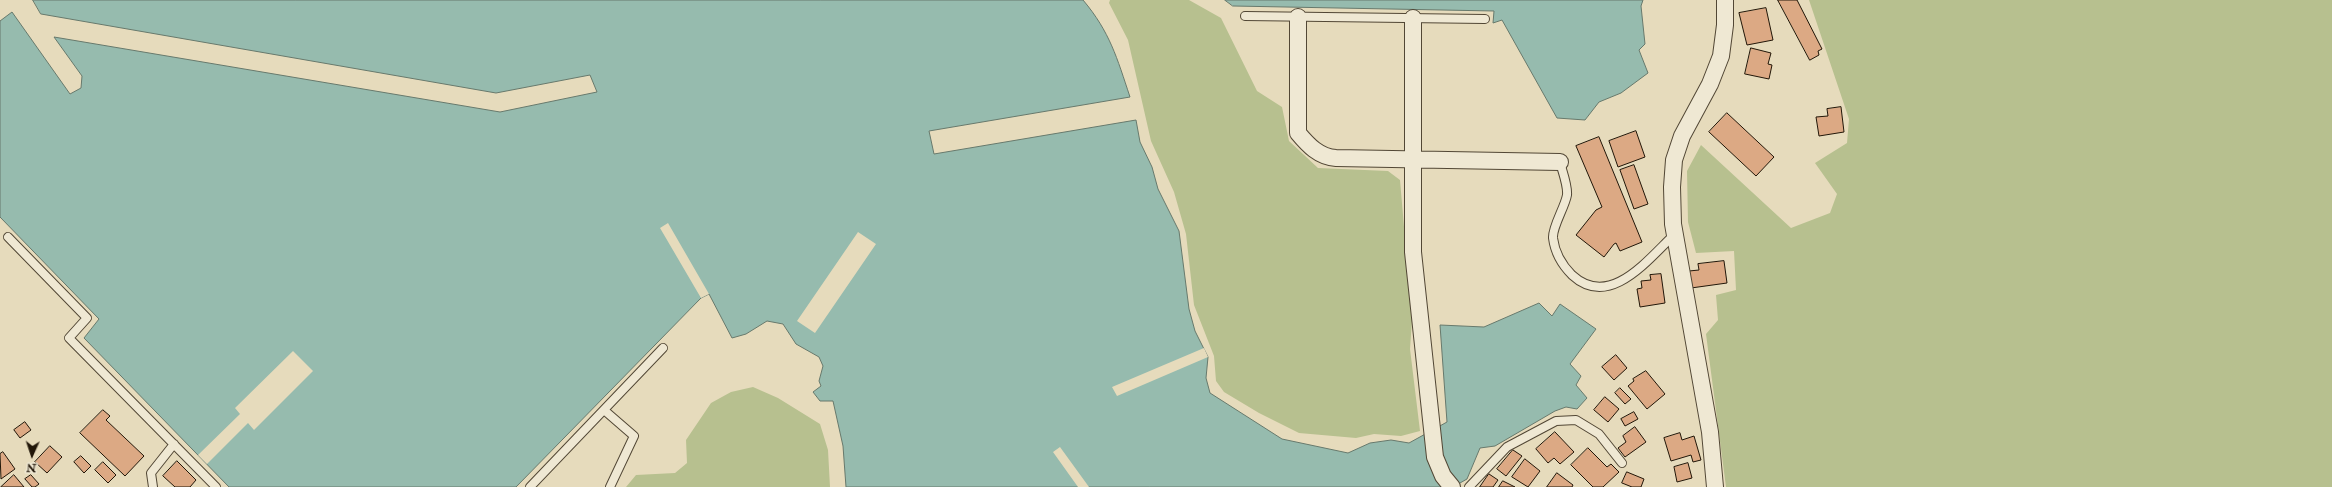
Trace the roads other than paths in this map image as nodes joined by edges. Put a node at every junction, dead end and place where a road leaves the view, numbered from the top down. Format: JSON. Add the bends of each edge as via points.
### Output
{"nodes":[{"id":1,"x":1725,"y":0,"type":"edge"},
{"id":2,"x":1245,"y":16,"type":"dead end"},
{"id":3,"x":1298,"y":16,"type":"junction"},
{"id":4,"x":1413,"y":18,"type":"junction"},
{"id":5,"x":1485,"y":19,"type":"dead end"},
{"id":6,"x":1412,"y":159,"type":"junction"},
{"id":7,"x":1560,"y":162,"type":"joint"},
{"id":8,"x":1675,"y":234,"type":"junction"},
{"id":9,"x":8,"y":237,"type":"dead end"},
{"id":10,"x":663,"y":348,"type":"dead end"},
{"id":11,"x":604,"y":410,"type":"junction"},
{"id":12,"x":174,"y":444,"type":"junction"},
{"id":13,"x":1622,"y":463,"type":"dead end"},
{"id":14,"x":153,"y":487,"type":"edge"},
{"id":15,"x":216,"y":487,"type":"edge"},
{"id":16,"x":530,"y":487,"type":"edge"},
{"id":17,"x":610,"y":487,"type":"edge"},
{"id":18,"x":1452,"y":487,"type":"edge"},
{"id":19,"x":1469,"y":487,"type":"edge"},
{"id":20,"x":1715,"y":487,"type":"edge"}],
"edges":[{"from":1,"to":8,"type":"street","via":[[1721,56],[1710,84],[1682,136],[1674,160],[1672,186]]},
{"from":2,"to":3,"type":"lane"},
{"from":3,"to":4,"type":"lane"},
{"from":3,"to":6,"type":"street","via":[[1298,133],[1320,154],[1328,157]]},
{"from":4,"to":5,"type":"lane"},
{"from":4,"to":6,"type":"street"},
{"from":6,"to":7,"type":"street"},
{"from":6,"to":18,"type":"street","via":[[1413,252],[1431,427],[1435,457],[1443,476]]},
{"from":7,"to":8,"type":"lane","via":[[1567,194],[1553,237],[1561,265],[1575,278],[1591,288],[1611,286],[1628,277]]},
{"from":8,"to":20,"type":"street","via":[[1710,432]]},
{"from":9,"to":12,"type":"lane","via":[[87,318],[69,338]]},
{"from":10,"to":11,"type":"lane"},
{"from":11,"to":16,"type":"lane"},
{"from":11,"to":17,"type":"lane","via":[[634,436]]},
{"from":12,"to":14,"type":"lane","via":[[151,473]]},
{"from":12,"to":15,"type":"lane"},
{"from":13,"to":19,"type":"lane","via":[[1599,434],[1576,420],[1556,421],[1507,447]]}]}
